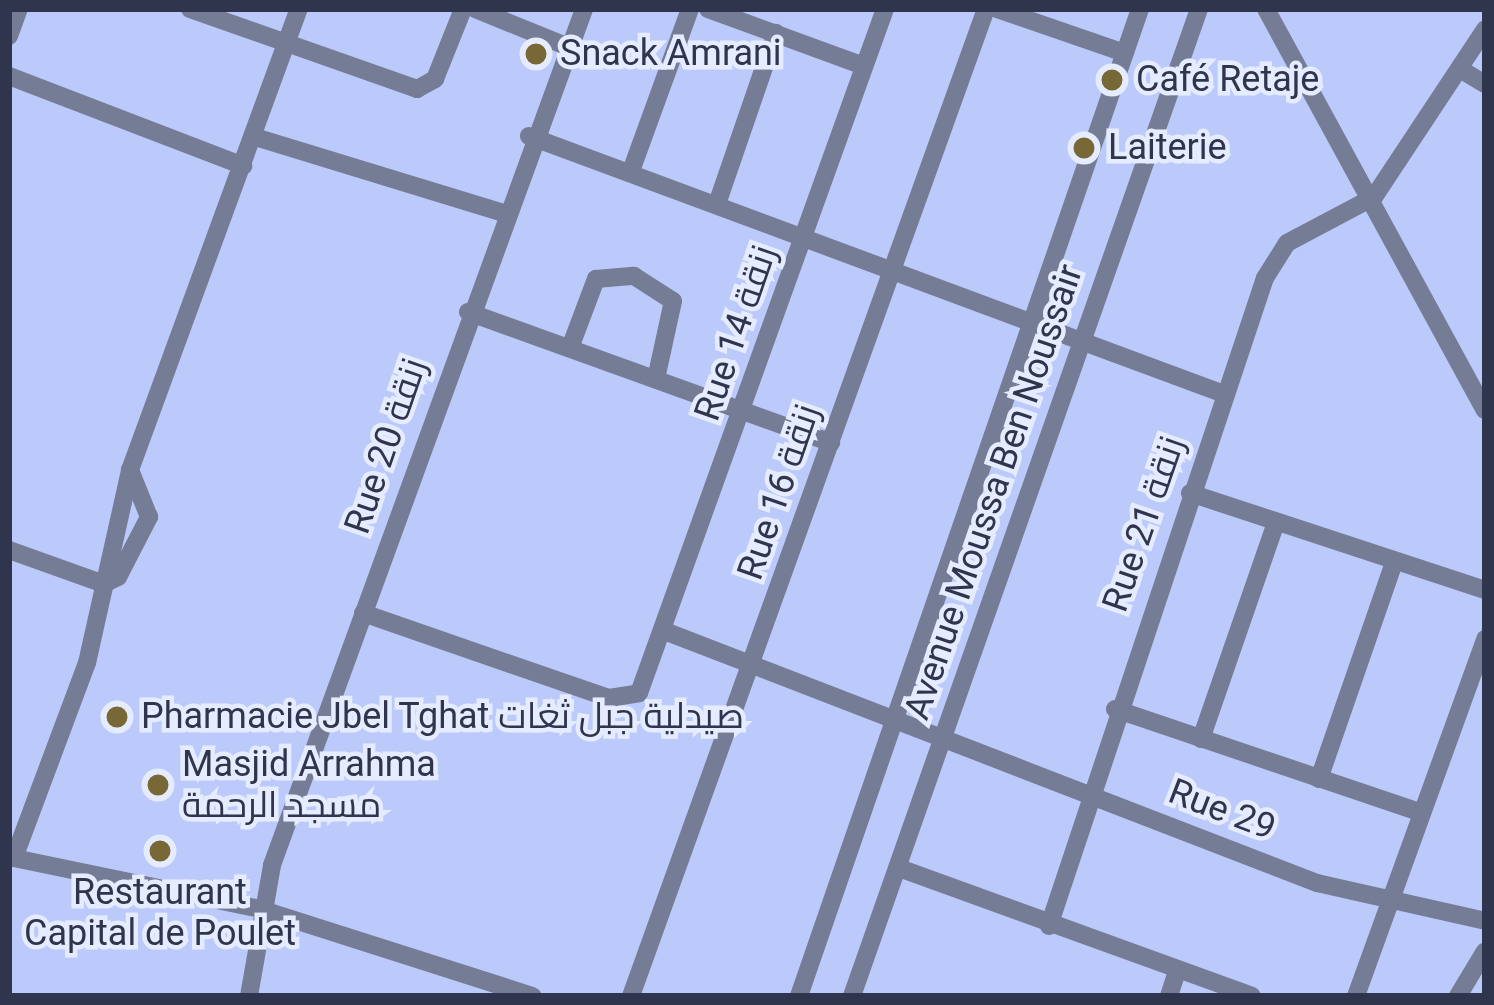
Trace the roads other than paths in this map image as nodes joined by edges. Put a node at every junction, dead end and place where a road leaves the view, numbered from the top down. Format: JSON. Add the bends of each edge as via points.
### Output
{"nodes":[{"id":1,"x":19,"y":9,"type":"edge"},
{"id":2,"x":190,"y":9,"type":"edge"},
{"id":3,"x":299,"y":9,"type":"edge"},
{"id":4,"x":463,"y":9,"type":"edge"},
{"id":5,"x":475,"y":9,"type":"edge"},
{"id":6,"x":584,"y":9,"type":"edge"},
{"id":7,"x":690,"y":9,"type":"edge"},
{"id":8,"x":708,"y":9,"type":"edge"},
{"id":9,"x":885,"y":9,"type":"edge"},
{"id":10,"x":986,"y":9,"type":"edge"},
{"id":11,"x":997,"y":9,"type":"edge"},
{"id":12,"x":1140,"y":9,"type":"edge"},
{"id":13,"x":1199,"y":9,"type":"edge"},
{"id":14,"x":1267,"y":9,"type":"edge"},
{"id":15,"x":1485,"y":29,"type":"edge"},
{"id":16,"x":776,"y":33,"type":"junction"},
{"id":17,"x":9,"y":36,"type":"edge"},
{"id":18,"x":286,"y":44,"type":"junction"},
{"id":19,"x":566,"y":46,"type":"junction"},
{"id":20,"x":1125,"y":53,"type":"junction"},
{"id":21,"x":865,"y":66,"type":"junction"},
{"id":22,"x":1460,"y":69,"type":"junction"},
{"id":23,"x":9,"y":76,"type":"edge"},
{"id":24,"x":1485,"y":84,"type":"edge"},
{"id":25,"x":529,"y":136,"type":"junction"},
{"id":26,"x":255,"y":137,"type":"junction"},
{"id":27,"x":244,"y":166,"type":"junction"},
{"id":28,"x":631,"y":171,"type":"junction"},
{"id":29,"x":1374,"y":197,"type":"junction"},
{"id":30,"x":717,"y":204,"type":"junction"},
{"id":31,"x":501,"y":212,"type":"junction"},
{"id":32,"x":804,"y":235,"type":"junction"},
{"id":33,"x":893,"y":267,"type":"junction"},
{"id":34,"x":468,"y":312,"type":"junction"},
{"id":35,"x":1032,"y":321,"type":"junction"},
{"id":36,"x":1083,"y":336,"type":"junction"},
{"id":37,"x":570,"y":348,"type":"junction"},
{"id":38,"x":656,"y":379,"type":"junction"},
{"id":39,"x":1224,"y":394,"type":"junction"},
{"id":40,"x":744,"y":410,"type":"junction"},
{"id":41,"x":1485,"y":410,"type":"edge"},
{"id":42,"x":831,"y":443,"type":"junction"},
{"id":43,"x":130,"y":470,"type":"junction"},
{"id":44,"x":1190,"y":493,"type":"junction"},
{"id":45,"x":1276,"y":523,"type":"junction"},
{"id":46,"x":9,"y":550,"type":"edge"},
{"id":47,"x":1394,"y":563,"type":"junction"},
{"id":48,"x":104,"y":584,"type":"junction"},
{"id":49,"x":1485,"y":590,"type":"edge"},
{"id":50,"x":363,"y":613,"type":"junction"},
{"id":51,"x":667,"y":632,"type":"junction"},
{"id":52,"x":1485,"y":639,"type":"edge"},
{"id":53,"x":754,"y":662,"type":"junction"},
{"id":54,"x":1115,"y":709,"type":"junction"},
{"id":55,"x":896,"y":714,"type":"junction"},
{"id":56,"x":945,"y":731,"type":"junction"},
{"id":57,"x":1202,"y":739,"type":"junction"},
{"id":58,"x":1319,"y":779,"type":"junction"},
{"id":59,"x":1096,"y":796,"type":"junction"},
{"id":60,"x":1422,"y":812,"type":"junction"},
{"id":61,"x":12,"y":857,"type":"edge"},
{"id":62,"x":899,"y":868,"type":"junction"},
{"id":63,"x":1388,"y":900,"type":"junction"},
{"id":64,"x":260,"y":909,"type":"junction"},
{"id":65,"x":1485,"y":921,"type":"edge"},
{"id":66,"x":1049,"y":926,"type":"junction"},
{"id":67,"x":1485,"y":951,"type":"edge"},
{"id":68,"x":1178,"y":971,"type":"junction"},
{"id":69,"x":249,"y":996,"type":"edge"},
{"id":70,"x":532,"y":996,"type":"edge"},
{"id":71,"x":631,"y":996,"type":"edge"},
{"id":72,"x":799,"y":996,"type":"edge"},
{"id":73,"x":852,"y":996,"type":"edge"},
{"id":74,"x":1168,"y":996,"type":"edge"},
{"id":75,"x":1252,"y":996,"type":"edge"},
{"id":76,"x":1357,"y":996,"type":"edge"},
{"id":77,"x":1458,"y":996,"type":"edge"}],
"edges":[{"from":1,"to":17,"type":"street"},
{"from":2,"to":18,"type":"street"},
{"from":3,"to":18,"type":"street"},
{"from":4,"to":18,"type":"street","via":[[435,79],[400,88]]},
{"from":5,"to":19,"type":"street"},
{"from":6,"to":19,"type":"street","name":"Rue 20 زنقة"},
{"from":7,"to":28,"type":"street"},
{"from":8,"to":16,"type":"street"},
{"from":9,"to":21,"type":"street","name":"Rue 14 زنقة"},
{"from":10,"to":33,"type":"street","name":"Rue 16 زنقة"},
{"from":11,"to":20,"type":"street"},
{"from":12,"to":20,"type":"street","name":"Avenue Moussa Ben Noussair"},
{"from":13,"to":36,"type":"street","name":"Avenue Moussa Ben Noussair"},
{"from":14,"to":29,"type":"street"},
{"from":15,"to":22,"type":"street"},
{"from":16,"to":21,"type":"street"},
{"from":16,"to":30,"type":"street"},
{"from":18,"to":26,"type":"street"},
{"from":19,"to":25,"type":"street","name":"Rue 20 زنقة"},
{"from":20,"to":35,"type":"street","name":"Avenue Moussa Ben Noussair"},
{"from":21,"to":32,"type":"street","name":"Rue 14 زنقة"},
{"from":22,"to":24,"type":"street"},
{"from":22,"to":29,"type":"street"},
{"from":23,"to":27,"type":"street"},
{"from":25,"to":28,"type":"street"},
{"from":25,"to":31,"type":"street","name":"Rue 20 زنقة"},
{"from":26,"to":27,"type":"street"},
{"from":26,"to":31,"type":"street"},
{"from":27,"to":43,"type":"street"},
{"from":28,"to":30,"type":"street"},
{"from":29,"to":39,"type":"street","name":"Rue 21 زنقة","via":[[1274,260]]},
{"from":29,"to":41,"type":"street"},
{"from":30,"to":32,"type":"street"},
{"from":31,"to":34,"type":"street","name":"Rue 20 زنقة"},
{"from":32,"to":33,"type":"street"},
{"from":32,"to":40,"type":"street","name":"Rue 14 زنقة"},
{"from":33,"to":35,"type":"street"},
{"from":33,"to":42,"type":"street","name":"Rue 16 زنقة"},
{"from":34,"to":37,"type":"street"},
{"from":34,"to":50,"type":"street","name":"Rue 20 زنقة"},
{"from":35,"to":36,"type":"street"},
{"from":35,"to":55,"type":"street","name":"Avenue Moussa Ben Noussair"},
{"from":36,"to":39,"type":"street"},
{"from":36,"to":56,"type":"street","name":"Avenue Moussa Ben Noussair"},
{"from":37,"to":38,"type":"street"},
{"from":37,"to":38,"type":"street","via":[[596,279],[634,276],[674,301]]},
{"from":38,"to":40,"type":"street"},
{"from":39,"to":44,"type":"street","name":"Rue 21 زنقة"},
{"from":40,"to":42,"type":"street"},
{"from":40,"to":51,"type":"street","name":"Rue 14 زنقة"},
{"from":42,"to":53,"type":"street","name":"Rue 16 زنقة"},
{"from":43,"to":48,"type":"street"},
{"from":43,"to":48,"type":"street","via":[[150,497],[146,529],[127,569]]},
{"from":44,"to":45,"type":"street"},
{"from":44,"to":54,"type":"street","name":"Rue 21 زنقة"},
{"from":45,"to":47,"type":"street"},
{"from":45,"to":57,"type":"street"},
{"from":46,"to":48,"type":"street"},
{"from":47,"to":49,"type":"street"},
{"from":47,"to":58,"type":"street"},
{"from":48,"to":61,"type":"street"},
{"from":50,"to":51,"type":"street","name":"Rue 14 زنقة","via":[[609,698],[627,699],[648,678]]},
{"from":50,"to":64,"type":"street","name":"Rue 20 زنقة"},
{"from":51,"to":53,"type":"street","name":"Rue 29"},
{"from":52,"to":60,"type":"street"},
{"from":53,"to":55,"type":"street","name":"Rue 29"},
{"from":53,"to":71,"type":"street","name":"Rue 16 زنقة"},
{"from":54,"to":57,"type":"street"},
{"from":54,"to":59,"type":"street","name":"Rue 21 زنقة"},
{"from":55,"to":56,"type":"street","name":"Rue 29"},
{"from":55,"to":72,"type":"street","name":"Avenue Moussa Ben Noussair"},
{"from":56,"to":59,"type":"street","name":"Rue 29"},
{"from":56,"to":62,"type":"street","name":"Avenue Moussa Ben Noussair"},
{"from":57,"to":58,"type":"street"},
{"from":58,"to":60,"type":"street"},
{"from":59,"to":63,"type":"street","name":"Rue 29"},
{"from":59,"to":66,"type":"street","name":"Rue 21 زنقة"},
{"from":60,"to":63,"type":"street"},
{"from":61,"to":64,"type":"street"},
{"from":62,"to":66,"type":"street"},
{"from":62,"to":73,"type":"street","name":"Avenue Moussa Ben Noussair"},
{"from":63,"to":65,"type":"street","name":"Rue 29"},
{"from":63,"to":76,"type":"street"},
{"from":64,"to":69,"type":"street","name":"Rue 20 زنقة"},
{"from":64,"to":70,"type":"street"},
{"from":66,"to":68,"type":"street"},
{"from":67,"to":77,"type":"street"},
{"from":68,"to":74,"type":"street"},
{"from":68,"to":75,"type":"street"}]}
